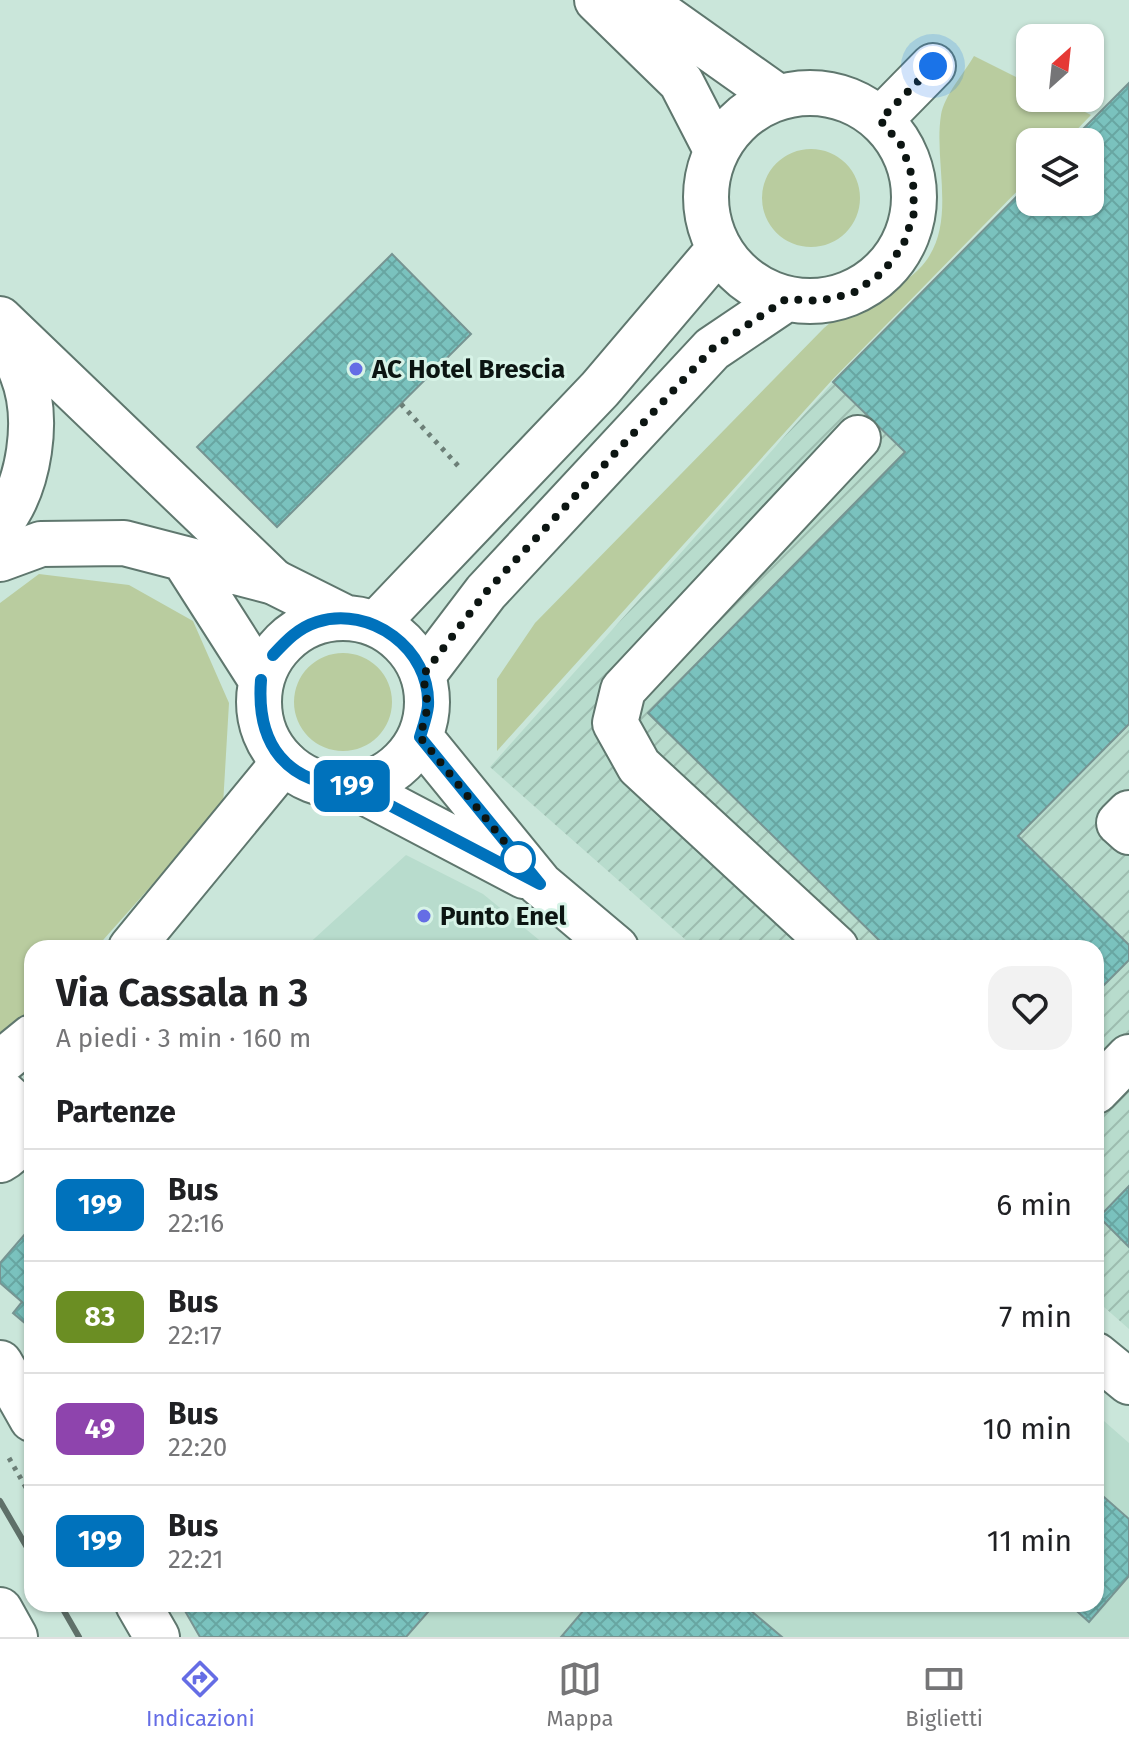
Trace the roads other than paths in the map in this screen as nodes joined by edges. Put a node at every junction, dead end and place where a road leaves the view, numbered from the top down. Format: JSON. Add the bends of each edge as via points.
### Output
{"nodes":[{"id":1,"x":597,"y":0,"type":"edge"},
{"id":2,"x":641,"y":0,"type":"edge"},
{"id":3,"x":933,"y":66,"type":"dead end"},
{"id":4,"x":778,"y":97,"type":"junction"},
{"id":5,"x":880,"y":120,"type":"junction"},
{"id":6,"x":716,"y":150,"type":"junction"},
{"id":7,"x":719,"y":249,"type":"junction"},
{"id":8,"x":786,"y":299,"type":"junction"},
{"id":9,"x":0,"y":319,"type":"edge"},
{"id":10,"x":0,"y":332,"type":"edge"},
{"id":11,"x":858,"y":438,"type":"dead end"},
{"id":12,"x":0,"y":524,"type":"edge"},
{"id":13,"x":0,"y":559,"type":"edge"},
{"id":14,"x":185,"y":561,"type":"junction"},
{"id":15,"x":274,"y":582,"type":"junction"},
{"id":16,"x":360,"y":621,"type":"junction"},
{"id":17,"x":423,"y":675,"type":"junction"},
{"id":18,"x":261,"y":680,"type":"junction"},
{"id":19,"x":420,"y":737,"type":"junction"},
{"id":20,"x":284,"y":762,"type":"junction"},
{"id":21,"x":353,"y":786,"type":"junction"},
{"id":22,"x":1129,"y":813,"type":"edge"},
{"id":23,"x":1129,"y":832,"type":"edge"},
{"id":24,"x":540,"y":884,"type":"junction"},
{"id":25,"x":138,"y":940,"type":"edge"},
{"id":26,"x":606,"y":940,"type":"edge"},
{"id":27,"x":827,"y":940,"type":"edge"},
{"id":28,"x":24,"y":1044,"type":"edge"},
{"id":29,"x":1129,"y":1057,"type":"edge"},
{"id":30,"x":0,"y":1063,"type":"edge"},
{"id":31,"x":1104,"y":1083,"type":"edge"},
{"id":32,"x":1104,"y":1362,"type":"edge"},
{"id":33,"x":0,"y":1363,"type":"edge"},
{"id":34,"x":1129,"y":1382,"type":"edge"},
{"id":35,"x":24,"y":1405,"type":"edge"},
{"id":36,"x":0,"y":1610,"type":"edge"},
{"id":37,"x":143,"y":1612,"type":"edge"},
{"id":38,"x":15,"y":1637,"type":"edge"},
{"id":39,"x":157,"y":1637,"type":"edge"}],
"edges":[{"from":1,"to":6,"type":"street","via":[[681,82]]},
{"from":2,"to":4,"type":"street"},
{"from":3,"to":5,"type":"street"},
{"from":4,"to":5,"type":"street","via":[[832,95],[858,104]]},
{"from":4,"to":6,"type":"street","via":[[742,118]]},
{"from":5,"to":8,"type":"street","via":[[902,146],[913,179],[914,213],[903,246],[882,273],[853,293],[820,301]]},
{"from":6,"to":7,"type":"street","via":[[706,182],[707,217]]},
{"from":7,"to":8,"type":"street","via":[[747,281]]},
{"from":7,"to":16,"type":"street","via":[[600,389]]},
{"from":8,"to":17,"type":"street","via":[[712,349],[486,592]]},
{"from":9,"to":15,"type":"street"},
{"from":10,"to":12,"type":"street","via":[[23,374],[30,443],[23,476]]},
{"from":11,"to":27,"type":"street","via":[[623,690],[615,723],[639,766]]},
{"from":13,"to":14,"type":"street","via":[[41,544],[83,541],[124,543]]},
{"from":14,"to":15,"type":"street"},
{"from":14,"to":18,"type":"street"},
{"from":15,"to":16,"type":"street"},
{"from":16,"to":17,"type":"street","via":[[405,645]]},
{"from":16,"to":18,"type":"street","via":[[317,622],[292,634],[273,655]]},
{"from":17,"to":19,"type":"street","via":[[428,706]]},
{"from":18,"to":20,"type":"street","via":[[259,709],[267,738]]},
{"from":19,"to":21,"type":"street","via":[[404,761],[381,777]]},
{"from":19,"to":24,"type":"street"},
{"from":20,"to":21,"type":"street","via":[[316,781]]},
{"from":20,"to":25,"type":"street"},
{"from":21,"to":24,"type":"street"},
{"from":22,"to":23,"type":"street","via":[[1119,823]]},
{"from":24,"to":26,"type":"street"},
{"from":28,"to":30,"type":"street"},
{"from":29,"to":31,"type":"street"},
{"from":32,"to":34,"type":"street"},
{"from":33,"to":35,"type":"street"},
{"from":36,"to":38,"type":"street"},
{"from":37,"to":39,"type":"street"}]}
